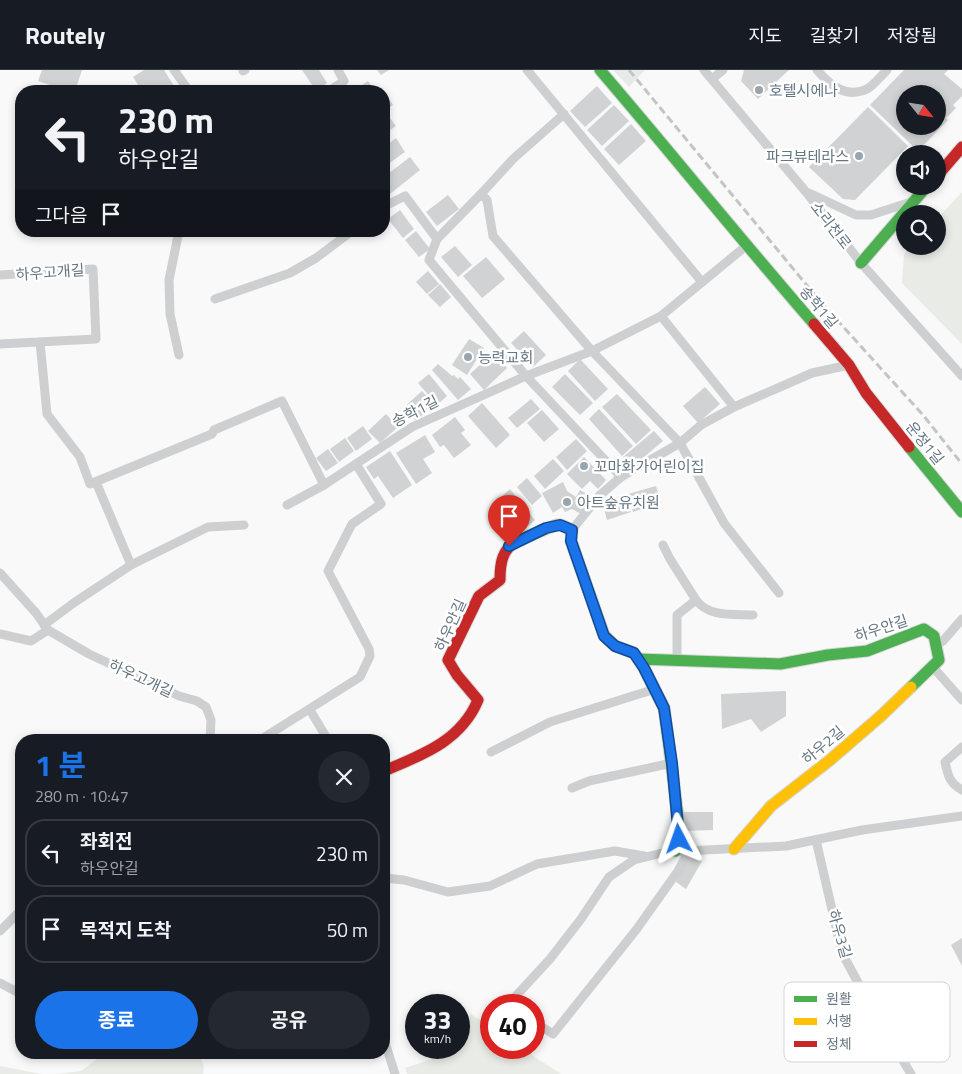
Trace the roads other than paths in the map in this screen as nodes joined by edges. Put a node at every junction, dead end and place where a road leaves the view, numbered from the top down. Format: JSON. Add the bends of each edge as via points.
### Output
{"nodes":[{"id":1,"x":174,"y":70,"type":"edge"},
{"id":2,"x":338,"y":70,"type":"edge"},
{"id":3,"x":527,"y":70,"type":"edge"},
{"id":4,"x":600,"y":70,"type":"edge"},
{"id":5,"x":704,"y":70,"type":"edge"},
{"id":6,"x":723,"y":70,"type":"edge"},
{"id":7,"x":817,"y":70,"type":"edge"},
{"id":8,"x":887,"y":70,"type":"edge"},
{"id":9,"x":712,"y":79,"type":"junction"},
{"id":10,"x":185,"y":85,"type":"edge"},
{"id":11,"x":338,"y":85,"type":"edge"},
{"id":12,"x":564,"y":114,"type":"junction"},
{"id":13,"x":962,"y":147,"type":"edge"},
{"id":14,"x":946,"y":166,"type":"edge"},
{"id":15,"x":806,"y":192,"type":"junction"},
{"id":16,"x":481,"y":194,"type":"junction"},
{"id":17,"x":919,"y":195,"type":"edge"},
{"id":18,"x":914,"y":201,"type":"junction"},
{"id":19,"x":390,"y":202,"type":"edge"},
{"id":20,"x":178,"y":237,"type":"edge"},
{"id":21,"x":344,"y":237,"type":"edge"},
{"id":22,"x":437,"y":239,"type":"junction"},
{"id":23,"x":746,"y":246,"type":"junction"},
{"id":24,"x":861,"y":263,"type":"junction"},
{"id":25,"x":0,"y":275,"type":"edge"},
{"id":26,"x":702,"y":282,"type":"junction"},
{"id":27,"x":215,"y":299,"type":"dead end"},
{"id":28,"x":661,"y":316,"type":"junction"},
{"id":29,"x":40,"y":342,"type":"junction"},
{"id":30,"x":0,"y":344,"type":"edge"},
{"id":31,"x":592,"y":351,"type":"junction"},
{"id":32,"x":179,"y":355,"type":"dead end"},
{"id":33,"x":849,"y":365,"type":"junction"},
{"id":34,"x":526,"y":376,"type":"junction"},
{"id":35,"x":962,"y":376,"type":"edge"},
{"id":36,"x":866,"y":393,"type":"joint"},
{"id":37,"x":734,"y":407,"type":"junction"},
{"id":38,"x":680,"y":443,"type":"junction"},
{"id":39,"x":356,"y":464,"type":"junction"},
{"id":40,"x":621,"y":477,"type":"junction"},
{"id":41,"x":96,"y":482,"type":"junction"},
{"id":42,"x":324,"y":485,"type":"junction"},
{"id":43,"x":287,"y":505,"type":"dead end"},
{"id":44,"x":962,"y":512,"type":"edge"},
{"id":45,"x":244,"y":525,"type":"dead end"},
{"id":46,"x":572,"y":530,"type":"junction"},
{"id":47,"x":663,"y":545,"type":"dead end"},
{"id":48,"x":131,"y":565,"type":"junction"},
{"id":49,"x":0,"y":573,"type":"edge"},
{"id":50,"x":779,"y":593,"type":"dead end"},
{"id":51,"x":696,"y":600,"type":"junction"},
{"id":52,"x":753,"y":616,"type":"dead end"},
{"id":53,"x":962,"y":619,"type":"edge"},
{"id":54,"x":46,"y":628,"type":"junction"},
{"id":55,"x":0,"y":634,"type":"edge"},
{"id":56,"x":936,"y":645,"type":"junction"},
{"id":57,"x":638,"y":659,"type":"junction"},
{"id":58,"x":677,"y":660,"type":"junction"},
{"id":59,"x":932,"y":666,"type":"junction"},
{"id":60,"x":655,"y":689,"type":"junction"},
{"id":61,"x":962,"y":700,"type":"edge"},
{"id":62,"x":310,"y":710,"type":"junction"},
{"id":63,"x":210,"y":734,"type":"edge"},
{"id":64,"x":270,"y":734,"type":"edge"},
{"id":65,"x":324,"y":734,"type":"edge"},
{"id":66,"x":962,"y":747,"type":"edge"},
{"id":67,"x":491,"y":752,"type":"dead end"},
{"id":68,"x":672,"y":763,"type":"junction"},
{"id":69,"x":390,"y":768,"type":"edge"},
{"id":70,"x":572,"y":788,"type":"dead end"},
{"id":71,"x":962,"y":790,"type":"edge"},
{"id":72,"x":962,"y":816,"type":"edge"},
{"id":73,"x":816,"y":840,"type":"junction"},
{"id":74,"x":734,"y":848,"type":"junction"},
{"id":75,"x":675,"y":851,"type":"junction"},
{"id":76,"x":689,"y":851,"type":"junction"},
{"id":77,"x":646,"y":857,"type":"junction"},
{"id":78,"x":390,"y":879,"type":"edge"},
{"id":79,"x":15,"y":916,"type":"edge"},
{"id":80,"x":0,"y":931,"type":"edge"},
{"id":81,"x":858,"y":982,"type":"edge"},
{"id":82,"x":0,"y":983,"type":"edge"},
{"id":83,"x":15,"y":991,"type":"edge"},
{"id":84,"x":518,"y":994,"type":"edge"},
{"id":85,"x":545,"y":1029,"type":"edge"},
{"id":86,"x":390,"y":1058,"type":"edge"},
{"id":87,"x":904,"y":1062,"type":"edge"},
{"id":88,"x":395,"y":1074,"type":"edge"},
{"id":89,"x":911,"y":1074,"type":"edge"}],
"edges":[{"from":1,"to":10,"type":"street"},
{"from":2,"to":11,"type":"street","via":[[344,81]]},
{"from":3,"to":12,"type":"street"},
{"from":4,"to":23,"type":"street","name":"송학1길"},
{"from":5,"to":9,"type":"street","name":"소리천로"},
{"from":6,"to":9,"type":"street"},
{"from":7,"to":8,"type":"street","via":[[828,83],[850,93],[868,89]]},
{"from":9,"to":15,"type":"street","name":"소리천로"},
{"from":12,"to":16,"type":"street","via":[[513,159]]},
{"from":12,"to":26,"type":"street"},
{"from":13,"to":14,"type":"street"},
{"from":15,"to":18,"type":"street","via":[[856,215],[871,215]]},
{"from":15,"to":24,"type":"street","name":"소리천로"},
{"from":16,"to":22,"type":"street"},
{"from":16,"to":31,"type":"street","via":[[487,200],[493,236]]},
{"from":17,"to":18,"type":"street"},
{"from":18,"to":24,"type":"street"},
{"from":19,"to":22,"type":"street","via":[[405,196]]},
{"from":20,"to":32,"type":"street","via":[[169,280],[170,314]]},
{"from":21,"to":27,"type":"street","via":[[290,273]]},
{"from":22,"to":34,"type":"street","via":[[428,260]]},
{"from":23,"to":26,"type":"street","name":"송학1길"},
{"from":23,"to":33,"type":"street","name":"송학1길"},
{"from":24,"to":35,"type":"street","name":"소리천로"},
{"from":25,"to":29,"type":"street","name":"하우고개길","via":[[93,269],[96,339]]},
{"from":26,"to":28,"type":"street","name":"송학1길"},
{"from":28,"to":31,"type":"street","name":"송학1길"},
{"from":28,"to":37,"type":"street"},
{"from":29,"to":30,"type":"street","name":"하우고개길"},
{"from":29,"to":41,"type":"street","via":[[47,414],[80,457],[90,484]]},
{"from":31,"to":34,"type":"street","name":"송학1길"},
{"from":31,"to":38,"type":"street"},
{"from":33,"to":36,"type":"street","name":"송학1길"},
{"from":33,"to":37,"type":"street","via":[[812,373]]},
{"from":34,"to":39,"type":"street","name":"송학1길","via":[[412,427]]},
{"from":34,"to":40,"type":"street"},
{"from":36,"to":44,"type":"street","name":"운정1길"},
{"from":37,"to":38,"type":"street","via":[[701,425]]},
{"from":38,"to":40,"type":"street"},
{"from":38,"to":50,"type":"street","via":[[724,523]]},
{"from":39,"to":42,"type":"street","name":"송학1길"},
{"from":39,"to":62,"type":"street","via":[[381,504],[352,524],[328,570],[370,656],[360,677]]},
{"from":40,"to":46,"type":"street","via":[[599,496]]},
{"from":41,"to":42,"type":"street","via":[[282,401]]},
{"from":41,"to":48,"type":"street"},
{"from":42,"to":43,"type":"street","name":"송학1길"},
{"from":45,"to":48,"type":"street","via":[[208,528]]},
{"from":46,"to":57,"type":"street","name":"하우안길","via":[[571,541],[604,636],[615,646],[634,653]]},
{"from":46,"to":69,"type":"street","name":"하우안길","via":[[560,525],[546,528],[509,546],[504,554],[500,580],[479,596],[448,660],[478,700],[475,710],[436,748]]},
{"from":47,"to":51,"type":"street"},
{"from":48,"to":54,"type":"street","via":[[75,602]]},
{"from":49,"to":54,"type":"street","name":"하우고개길"},
{"from":51,"to":52,"type":"street","via":[[702,608],[717,613]]},
{"from":51,"to":58,"type":"street","via":[[677,615]]},
{"from":53,"to":56,"type":"street"},
{"from":54,"to":55,"type":"street","via":[[30,640]]},
{"from":54,"to":63,"type":"street","name":"하우고개길","via":[[89,654],[179,696],[198,701],[206,707],[211,720]]},
{"from":56,"to":58,"type":"street","name":"하우안길","via":[[934,636],[924,629],[867,651],[780,664]]},
{"from":56,"to":59,"type":"street","via":[[939,660]]},
{"from":57,"to":58,"type":"street","name":"하우안길"},
{"from":57,"to":60,"type":"street","name":"하우안길"},
{"from":59,"to":61,"type":"street"},
{"from":59,"to":74,"type":"street","name":"하우2길","via":[[882,715],[771,806]]},
{"from":60,"to":67,"type":"street","via":[[550,722]]},
{"from":60,"to":68,"type":"street","name":"하우안길","via":[[664,708]]},
{"from":62,"to":64,"type":"street"},
{"from":62,"to":65,"type":"street"},
{"from":66,"to":71,"type":"street","via":[[945,762],[948,777]]},
{"from":68,"to":70,"type":"street"},
{"from":68,"to":75,"type":"street","name":"하우안길","via":[[679,839]]},
{"from":72,"to":73,"type":"street"},
{"from":73,"to":74,"type":"street","via":[[786,846]]},
{"from":73,"to":81,"type":"street","name":"하우3길","via":[[842,953]]},
{"from":74,"to":76,"type":"street"},
{"from":75,"to":76,"type":"street"},
{"from":75,"to":77,"type":"street"},
{"from":76,"to":85,"type":"street","via":[[636,930],[553,1034]]},
{"from":77,"to":78,"type":"street","via":[[615,851],[537,864],[490,886],[448,892]]},
{"from":77,"to":84,"type":"street","via":[[634,860],[609,877],[550,959]]},
{"from":79,"to":80,"type":"street"},
{"from":82,"to":83,"type":"street"},
{"from":86,"to":88,"type":"street"},
{"from":87,"to":89,"type":"street","name":"하우3길"}]}
